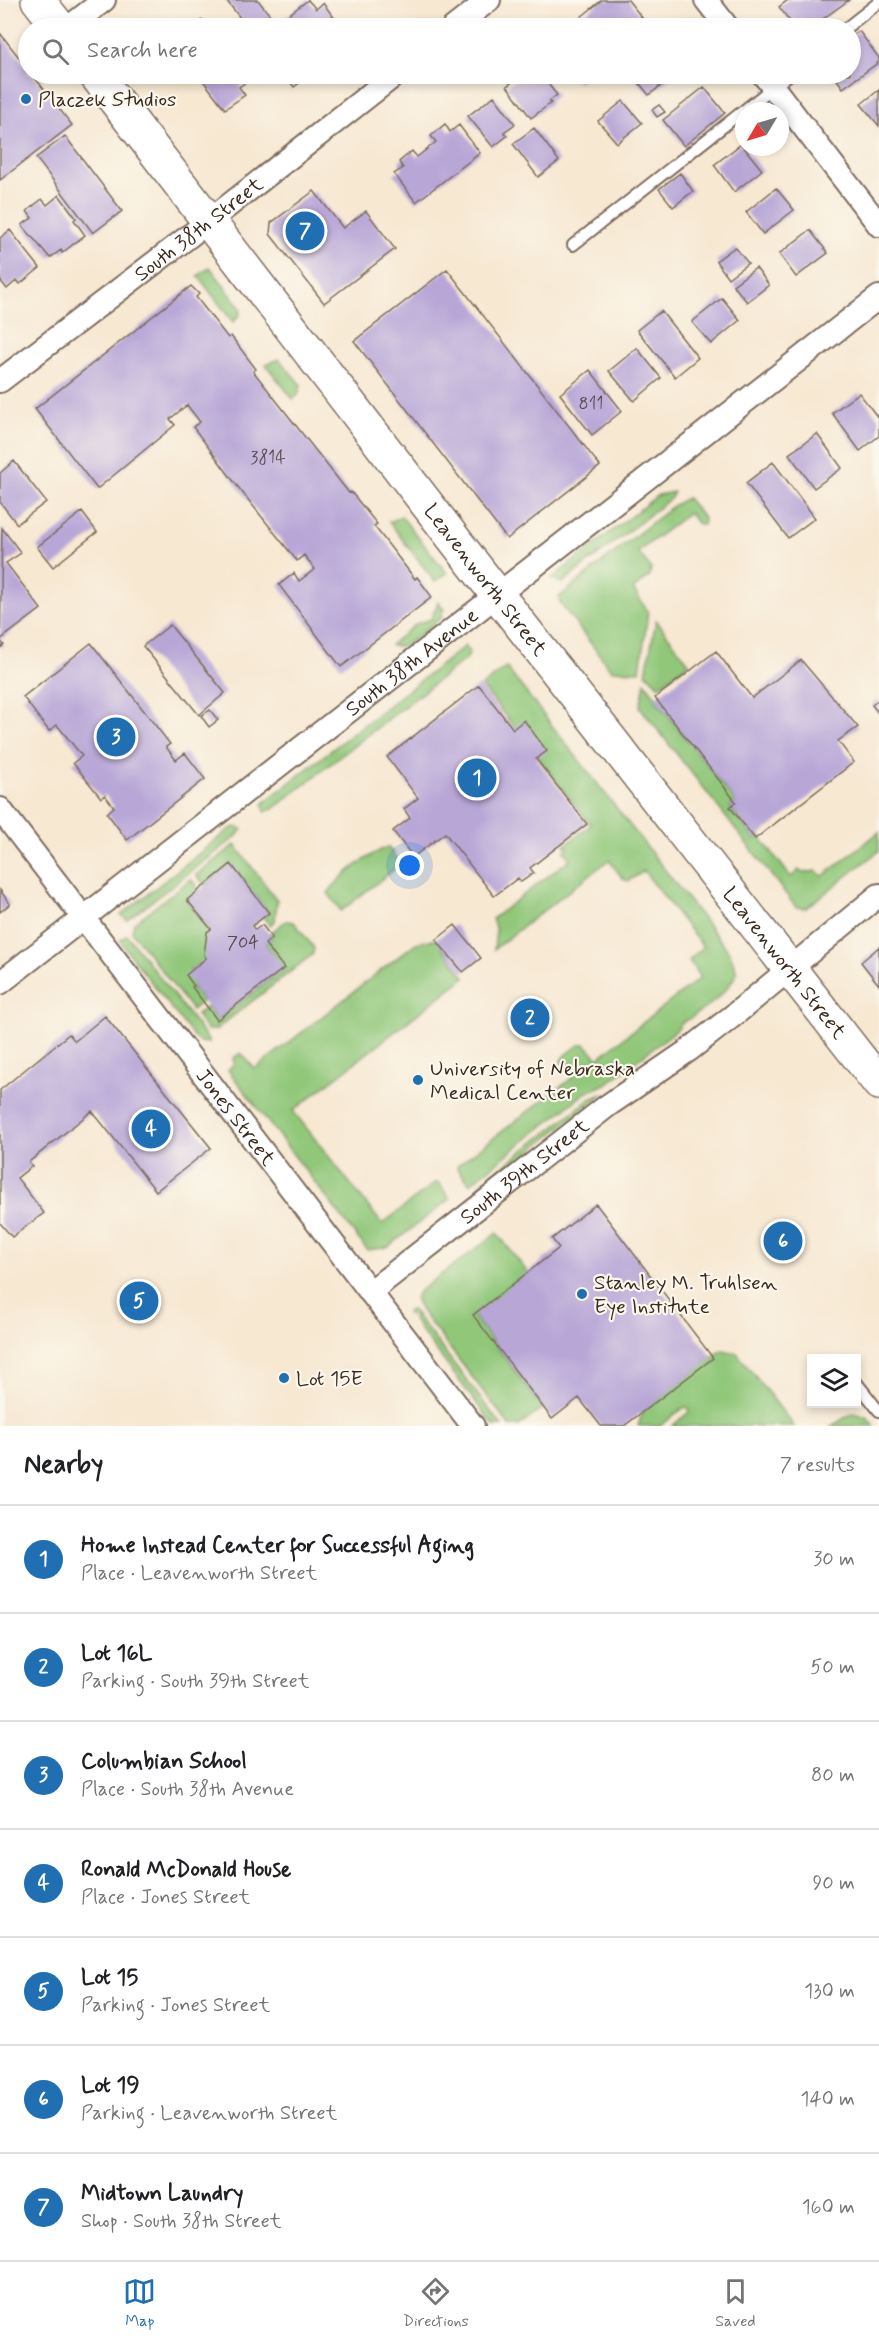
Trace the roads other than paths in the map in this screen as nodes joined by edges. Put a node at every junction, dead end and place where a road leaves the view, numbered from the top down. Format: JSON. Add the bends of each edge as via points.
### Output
{"nodes":[{"id":1,"x":38,"y":0,"type":"edge"},
{"id":2,"x":104,"y":0,"type":"edge"},
{"id":3,"x":489,"y":0,"type":"edge"},
{"id":4,"x":706,"y":0,"type":"edge"},
{"id":5,"x":879,"y":2,"type":"edge"},
{"id":6,"x":52,"y":18,"type":"edge"},
{"id":7,"x":81,"y":18,"type":"edge"},
{"id":8,"x":466,"y":18,"type":"edge"},
{"id":9,"x":720,"y":18,"type":"edge"},
{"id":10,"x":859,"y":18,"type":"edge"},
{"id":11,"x":103,"y":84,"type":"edge"},
{"id":12,"x":383,"y":84,"type":"edge"},
{"id":13,"x":769,"y":84,"type":"edge"},
{"id":14,"x":780,"y":84,"type":"edge"},
{"id":15,"x":209,"y":221,"type":"junction"},
{"id":16,"x":879,"y":225,"type":"edge"},
{"id":17,"x":573,"y":245,"type":"dead end"},
{"id":18,"x":879,"y":297,"type":"edge"},
{"id":19,"x":0,"y":381,"type":"edge"},
{"id":20,"x":498,"y":596,"type":"junction"},
{"id":21,"x":0,"y":809,"type":"edge"},
{"id":22,"x":879,"y":895,"type":"edge"},
{"id":23,"x":84,"y":917,"type":"junction"},
{"id":24,"x":789,"y":968,"type":"junction"},
{"id":25,"x":0,"y":983,"type":"edge"},
{"id":26,"x":879,"y":1083,"type":"edge"},
{"id":27,"x":370,"y":1292,"type":"junction"},
{"id":28,"x":861,"y":1388,"type":"edge"},
{"id":29,"x":879,"y":1411,"type":"edge"},
{"id":30,"x":473,"y":1426,"type":"edge"}],
"edges":[{"from":1,"to":6,"type":"main road"},
{"from":2,"to":7,"type":"street"},
{"from":3,"to":8,"type":"street"},
{"from":4,"to":9,"type":"street"},
{"from":5,"to":10,"type":"lane"},
{"from":11,"to":15,"type":"main road","name":"Leavenworth Street"},
{"from":12,"to":15,"type":"street","name":"South 38th Street"},
{"from":13,"to":17,"type":"lane"},
{"from":14,"to":16,"type":"street"},
{"from":15,"to":19,"type":"street","name":"South 38th Street"},
{"from":15,"to":20,"type":"main road","name":"Leavenworth Street"},
{"from":18,"to":20,"type":"street","name":"South 38th Avenue"},
{"from":20,"to":23,"type":"street","name":"South 38th Avenue"},
{"from":20,"to":24,"type":"main road","name":"Leavenworth Street"},
{"from":21,"to":23,"type":"street","name":"Jones Street"},
{"from":22,"to":24,"type":"street","name":"South 39th Street"},
{"from":23,"to":25,"type":"street","name":"South 38th Avenue"},
{"from":23,"to":27,"type":"street","name":"Jones Street"},
{"from":24,"to":26,"type":"main road","name":"Leavenworth Street"},
{"from":24,"to":27,"type":"street","name":"South 39th Street","via":[[727,1021],[615,1099]]},
{"from":27,"to":30,"type":"street","name":"Jones Street"},
{"from":28,"to":29,"type":"lane"}]}
